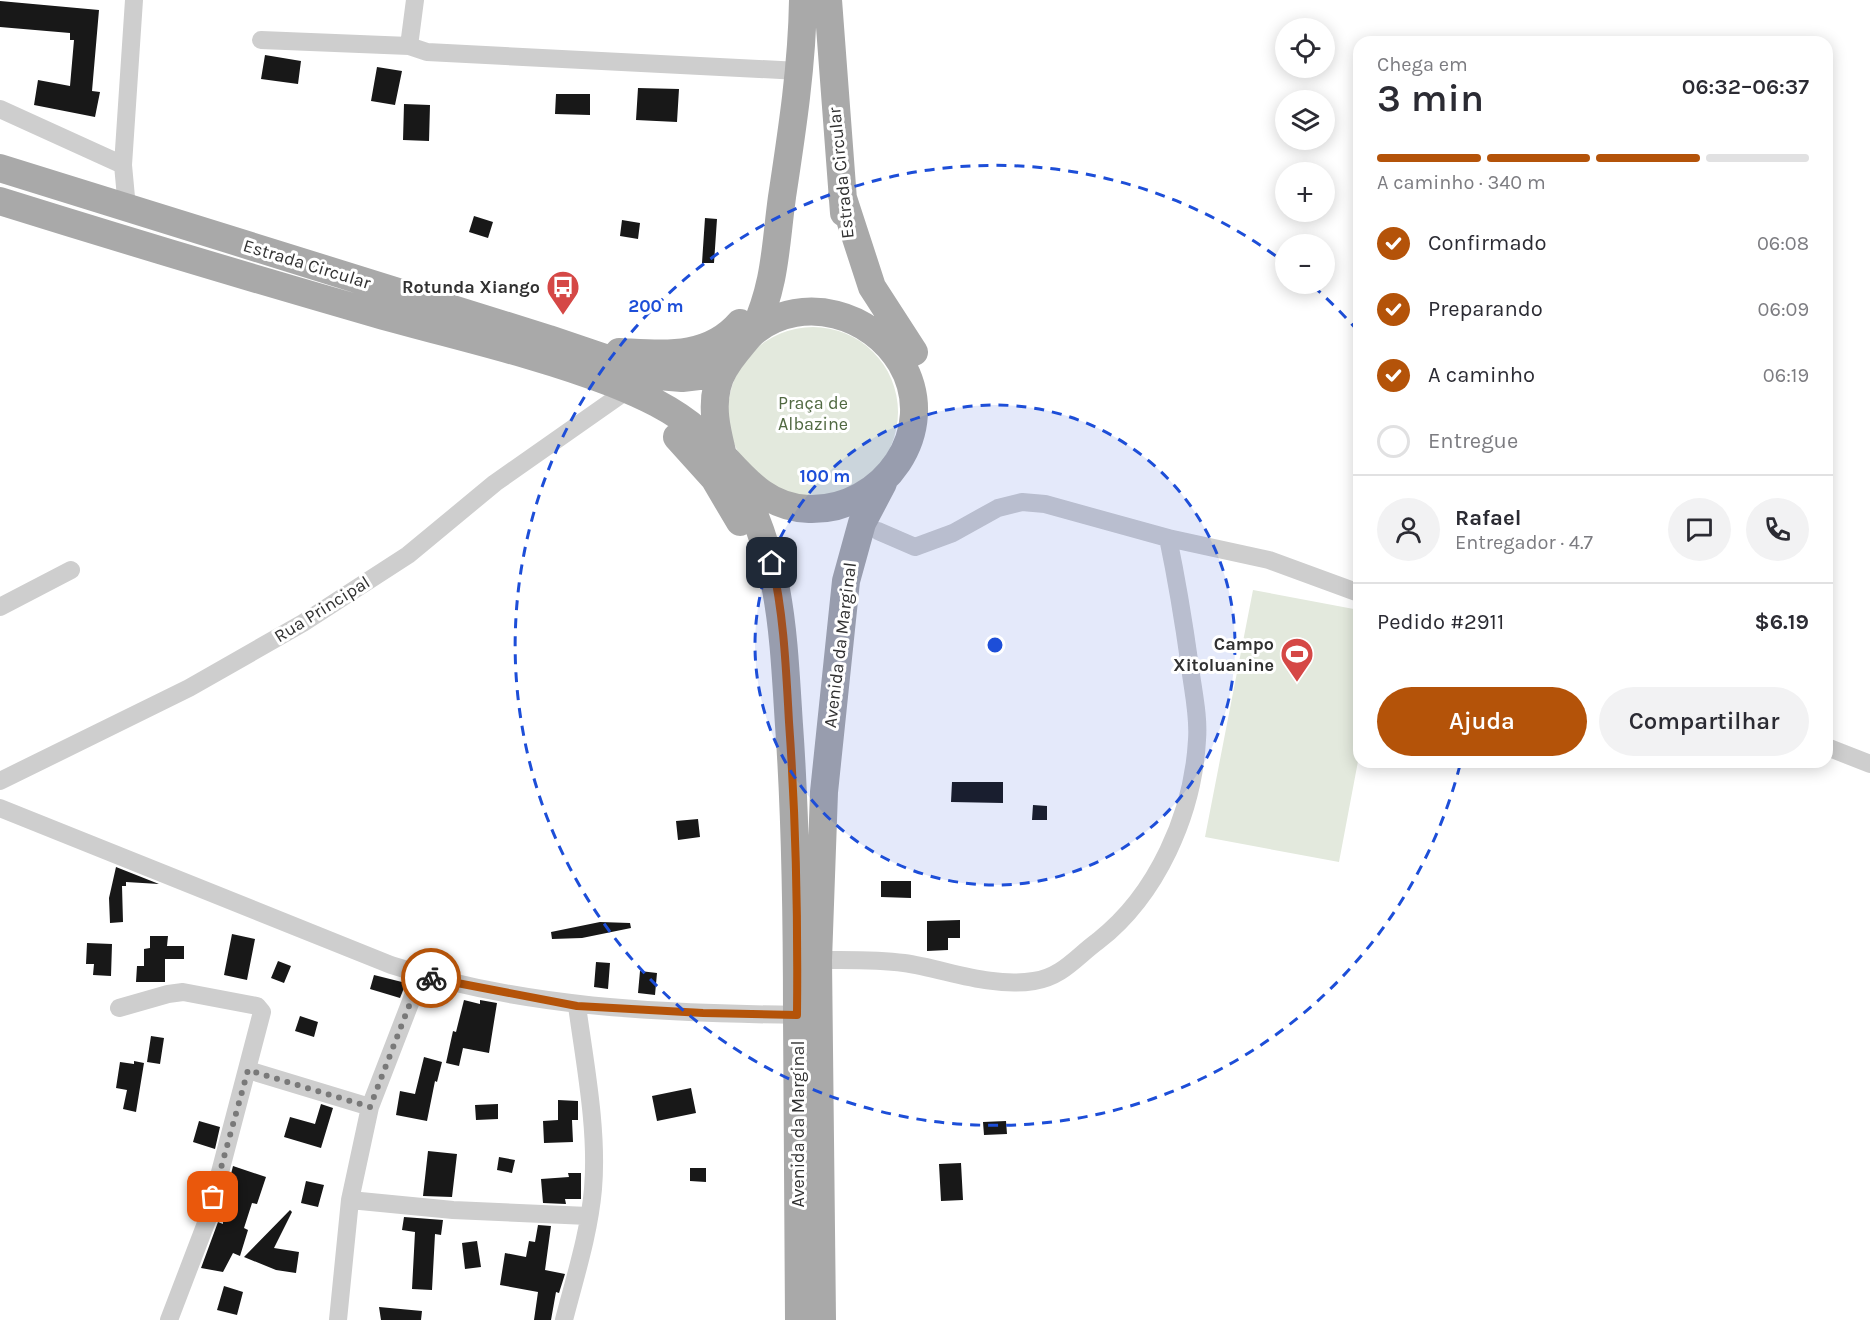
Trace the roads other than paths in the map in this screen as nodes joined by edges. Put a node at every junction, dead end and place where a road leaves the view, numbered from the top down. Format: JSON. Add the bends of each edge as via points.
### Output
{"nodes":[{"id":1,"x":134,"y":0,"type":"edge"},
{"id":2,"x":415,"y":0,"type":"edge"},
{"id":3,"x":803,"y":0,"type":"edge"},
{"id":4,"x":828,"y":0,"type":"edge"},
{"id":5,"x":261,"y":40,"type":"dead end"},
{"id":6,"x":409,"y":46,"type":"junction"},
{"id":7,"x":799,"y":71,"type":"junction"},
{"id":8,"x":0,"y":109,"type":"edge"},
{"id":9,"x":123,"y":165,"type":"junction"},
{"id":10,"x":0,"y":168,"type":"edge"},
{"id":11,"x":842,"y":195,"type":"junction"},
{"id":12,"x":0,"y":201,"type":"edge"},
{"id":13,"x":127,"y":208,"type":"junction"},
{"id":14,"x":776,"y":238,"type":"junction"},
{"id":15,"x":749,"y":337,"type":"junction"},
{"id":16,"x":884,"y":340,"type":"junction"},
{"id":17,"x":584,"y":350,"type":"junction"},
{"id":18,"x":544,"y":362,"type":"junction"},
{"id":19,"x":620,"y":396,"type":"junction"},
{"id":20,"x":728,"y":463,"type":"junction"},
{"id":21,"x":884,"y":481,"type":"junction"},
{"id":22,"x":878,"y":531,"type":"junction"},
{"id":23,"x":1168,"y":538,"type":"junction"},
{"id":24,"x":71,"y":570,"type":"dead end"},
{"id":25,"x":1353,"y":591,"type":"edge"},
{"id":26,"x":0,"y":606,"type":"edge"},
{"id":27,"x":843,"y":611,"type":"junction"},
{"id":28,"x":783,"y":636,"type":"junction"},
{"id":29,"x":1833,"y":749,"type":"edge"},
{"id":30,"x":1870,"y":764,"type":"edge"},
{"id":31,"x":0,"y":781,"type":"edge"},
{"id":32,"x":0,"y":808,"type":"edge"},
{"id":33,"x":818,"y":960,"type":"junction"},
{"id":34,"x":421,"y":975,"type":"junction"},
{"id":35,"x":577,"y":1006,"type":"junction"},
{"id":36,"x":119,"y":1008,"type":"dead end"},
{"id":37,"x":797,"y":1015,"type":"junction"},
{"id":38,"x":248,"y":1070,"type":"junction"},
{"id":39,"x":370,"y":1107,"type":"junction"},
{"id":40,"x":350,"y":1200,"type":"junction"},
{"id":41,"x":588,"y":1216,"type":"junction"},
{"id":42,"x":169,"y":1320,"type":"edge"},
{"id":43,"x":338,"y":1320,"type":"edge"},
{"id":44,"x":564,"y":1320,"type":"edge"},
{"id":45,"x":800,"y":1320,"type":"edge"},
{"id":46,"x":822,"y":1320,"type":"edge"}],
"edges":[{"from":1,"to":9,"type":"street"},
{"from":2,"to":6,"type":"street"},
{"from":3,"to":7,"type":"main road","name":"Estrada Circular"},
{"from":4,"to":11,"type":"main road","name":"Estrada Circular"},
{"from":5,"to":6,"type":"street"},
{"from":6,"to":7,"type":"street","via":[[427,52]]},
{"from":7,"to":14,"type":"main road","name":"Estrada Circular"},
{"from":8,"to":9,"type":"street"},
{"from":9,"to":13,"type":"street"},
{"from":10,"to":13,"type":"main road","name":"Estrada Circular"},
{"from":11,"to":16,"type":"main road","name":"Estrada Circular","via":[[854,272]]},
{"from":11,"to":22,"type":"main road","via":[[872,287],[917,357],[930,399],[929,432],[923,452]]},
{"from":12,"to":18,"type":"main road","name":"Estrada Circular","via":[[246,277]]},
{"from":13,"to":17,"type":"main road","name":"Estrada Circular"},
{"from":14,"to":15,"type":"main road","name":"Estrada Circular","via":[[771,288]]},
{"from":14,"to":17,"type":"main road","via":[[751,308],[735,329],[715,344],[666,355]]},
{"from":15,"to":16,"type":"main road","via":[[779,317],[807,311],[835,314],[862,323]]},
{"from":15,"to":17,"type":"main road","name":"Estrada Circular","via":[[707,375],[682,378],[658,375]]},
{"from":15,"to":20,"type":"main road","via":[[726,364],[717,387],[714,416]]},
{"from":16,"to":21,"type":"main road","via":[[903,365],[913,395],[913,426],[903,456]]},
{"from":18,"to":19,"type":"main road"},
{"from":18,"to":20,"type":"main road","name":"Estrada Circular","via":[[609,382],[667,409],[698,430]]},
{"from":19,"to":28,"type":"main road","via":[[665,426],[714,478],[751,547]]},
{"from":19,"to":31,"type":"street","name":"Rua Principal","via":[[495,483],[408,555],[303,623],[189,688]]},
{"from":20,"to":21,"type":"main road","via":[[753,489],[778,503],[806,509],[861,498]]},
{"from":20,"to":28,"type":"main road","name":"Avenida da Marginal","via":[[755,513],[767,546]]},
{"from":21,"to":27,"type":"main road","name":"Avenida da Marginal","via":[[853,550]]},
{"from":22,"to":23,"type":"street","via":[[909,546],[920,546],[998,508],[1022,502],[1070,509]]},
{"from":22,"to":27,"type":"main road"},
{"from":23,"to":25,"type":"street","via":[[1269,560]]},
{"from":23,"to":33,"type":"street","via":[[1181,601],[1197,739],[1191,781],[1164,860],[1120,924],[1068,967],[1034,981],[980,979],[902,963]]},
{"from":24,"to":26,"type":"street"},
{"from":27,"to":33,"type":"main road","name":"Avenida da Marginal","via":[[824,792]]},
{"from":28,"to":37,"type":"main road","name":"Avenida da Marginal","via":[[799,922]]},
{"from":29,"to":30,"type":"street"},
{"from":32,"to":34,"type":"street"},
{"from":33,"to":46,"type":"main road","name":"Avenida da Marginal"},
{"from":34,"to":35,"type":"street"},
{"from":34,"to":39,"type":"street"},
{"from":35,"to":37,"type":"street"},
{"from":35,"to":41,"type":"street","via":[[593,1156]]},
{"from":36,"to":38,"type":"street","via":[[183,993],[257,1006],[262,1016]]},
{"from":37,"to":45,"type":"main road","name":"Avenida da Marginal"},
{"from":38,"to":39,"type":"street"},
{"from":38,"to":42,"type":"street","via":[[208,1218]]},
{"from":39,"to":40,"type":"street"},
{"from":40,"to":41,"type":"street","via":[[453,1210]]},
{"from":40,"to":43,"type":"street"},
{"from":41,"to":44,"type":"street"}]}
